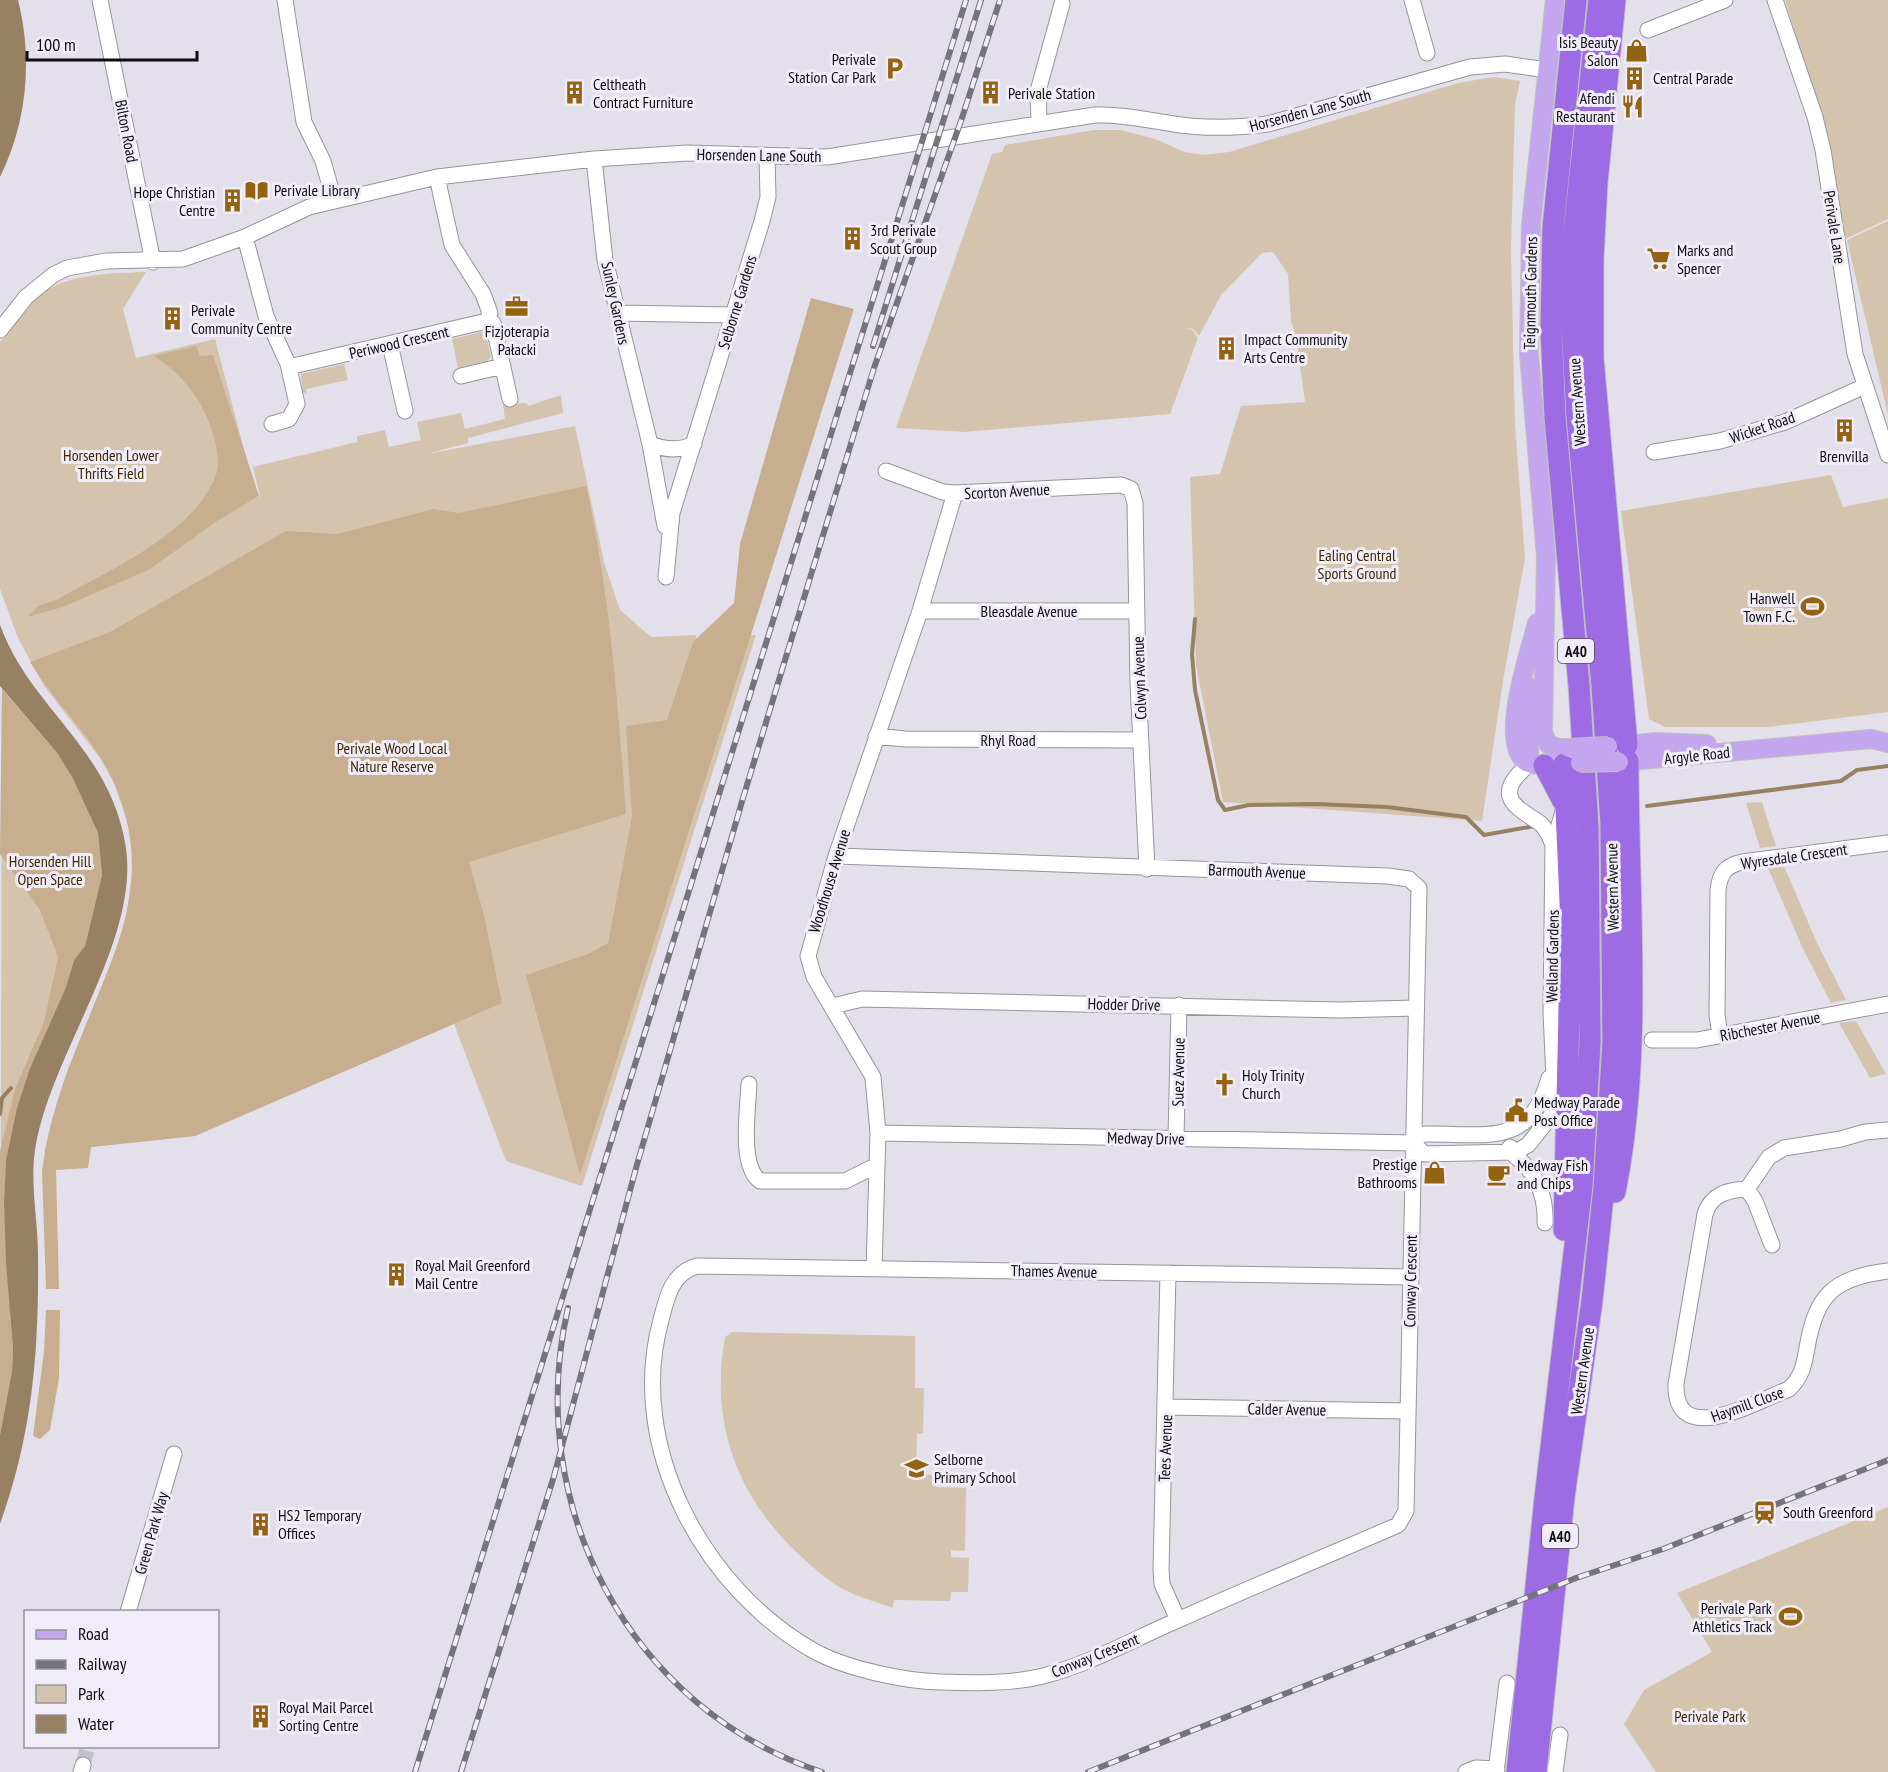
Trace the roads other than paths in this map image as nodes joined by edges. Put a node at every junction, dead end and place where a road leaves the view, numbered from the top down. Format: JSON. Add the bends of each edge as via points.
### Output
{"nodes":[{"id":1,"x":100,"y":0,"type":"edge"},
{"id":2,"x":285,"y":0,"type":"edge"},
{"id":3,"x":1412,"y":0,"type":"edge"},
{"id":4,"x":1555,"y":0,"type":"edge"},
{"id":5,"x":1576,"y":0,"type":"edge"},
{"id":6,"x":1599,"y":0,"type":"edge"},
{"id":7,"x":1615,"y":0,"type":"edge"},
{"id":8,"x":1725,"y":0,"type":"edge"},
{"id":9,"x":1775,"y":0,"type":"edge"},
{"id":10,"x":1062,"y":4,"type":"dead end"},
{"id":11,"x":1648,"y":30,"type":"dead end"},
{"id":12,"x":1427,"y":53,"type":"dead end"},
{"id":13,"x":1547,"y":70,"type":"junction"},
{"id":14,"x":1039,"y":123,"type":"junction"},
{"id":15,"x":767,"y":157,"type":"junction"},
{"id":16,"x":594,"y":159,"type":"junction"},
{"id":17,"x":437,"y":177,"type":"junction"},
{"id":18,"x":334,"y":200,"type":"junction"},
{"id":19,"x":245,"y":237,"type":"junction"},
{"id":20,"x":153,"y":262,"type":"junction"},
{"id":21,"x":617,"y":313,"type":"junction"},
{"id":22,"x":733,"y":315,"type":"junction"},
{"id":23,"x":489,"y":320,"type":"junction"},
{"id":24,"x":0,"y":330,"type":"edge"},
{"id":25,"x":390,"y":344,"type":"junction"},
{"id":26,"x":288,"y":363,"type":"junction"},
{"id":27,"x":503,"y":366,"type":"junction"},
{"id":28,"x":461,"y":376,"type":"dead end"},
{"id":29,"x":1865,"y":386,"type":"junction"},
{"id":30,"x":510,"y":399,"type":"dead end"},
{"id":31,"x":405,"y":411,"type":"dead end"},
{"id":32,"x":272,"y":424,"type":"dead end"},
{"id":33,"x":650,"y":444,"type":"junction"},
{"id":34,"x":694,"y":444,"type":"junction"},
{"id":35,"x":1654,"y":452,"type":"dead end"},
{"id":36,"x":1888,"y":455,"type":"edge"},
{"id":37,"x":886,"y":471,"type":"dead end"},
{"id":38,"x":1131,"y":489,"type":"joint"},
{"id":39,"x":955,"y":493,"type":"junction"},
{"id":40,"x":666,"y":577,"type":"joint"},
{"id":41,"x":1545,"y":586,"type":"junction"},
{"id":42,"x":920,"y":611,"type":"junction"},
{"id":43,"x":1137,"y":611,"type":"junction"},
{"id":44,"x":1544,"y":633,"type":"junction"},
{"id":45,"x":1888,"y":732,"type":"edge"},
{"id":46,"x":876,"y":736,"type":"junction"},
{"id":47,"x":1140,"y":740,"type":"junction"},
{"id":48,"x":1880,"y":741,"type":"edge"},
{"id":49,"x":1623,"y":753,"type":"junction"},
{"id":50,"x":1556,"y":759,"type":"junction"},
{"id":51,"x":1565,"y":804,"type":"junction"},
{"id":52,"x":1888,"y":843,"type":"edge"},
{"id":53,"x":1553,"y":845,"type":"junction"},
{"id":54,"x":836,"y":856,"type":"junction"},
{"id":55,"x":1147,"y":869,"type":"junction"},
{"id":56,"x":1888,"y":1004,"type":"edge"},
{"id":57,"x":1179,"y":1005,"type":"junction"},
{"id":58,"x":832,"y":1006,"type":"junction"},
{"id":59,"x":1416,"y":1008,"type":"junction"},
{"id":60,"x":1720,"y":1035,"type":"junction"},
{"id":61,"x":1652,"y":1040,"type":"dead end"},
{"id":62,"x":1552,"y":1068,"type":"junction"},
{"id":63,"x":749,"y":1084,"type":"dead end"},
{"id":64,"x":1888,"y":1130,"type":"edge"},
{"id":65,"x":1508,"y":1132,"type":"junction"},
{"id":66,"x":878,"y":1133,"type":"junction"},
{"id":67,"x":1176,"y":1138,"type":"junction"},
{"id":68,"x":1414,"y":1143,"type":"junction"},
{"id":69,"x":1511,"y":1153,"type":"junction"},
{"id":70,"x":877,"y":1166,"type":"junction"},
{"id":71,"x":1747,"y":1189,"type":"junction"},
{"id":72,"x":1545,"y":1222,"type":"dead end"},
{"id":73,"x":1772,"y":1245,"type":"dead end"},
{"id":74,"x":697,"y":1266,"type":"joint"},
{"id":75,"x":874,"y":1269,"type":"junction"},
{"id":76,"x":1888,"y":1271,"type":"edge"},
{"id":77,"x":1168,"y":1273,"type":"junction"},
{"id":78,"x":1411,"y":1277,"type":"junction"},
{"id":79,"x":1592,"y":1301,"type":"junction"},
{"id":80,"x":1570,"y":1302,"type":"junction"},
{"id":81,"x":1167,"y":1407,"type":"junction"},
{"id":82,"x":1408,"y":1411,"type":"junction"},
{"id":83,"x":174,"y":1454,"type":"dead end"},
{"id":84,"x":128,"y":1610,"type":"edge"},
{"id":85,"x":1178,"y":1620,"type":"junction"},
{"id":86,"x":1507,"y":1683,"type":"dead end"},
{"id":87,"x":1560,"y":1735,"type":"dead end"},
{"id":88,"x":1503,"y":1771,"type":"edge"},
{"id":89,"x":1466,"y":1772,"type":"edge"},
{"id":90,"x":1536,"y":1772,"type":"edge"},
{"id":91,"x":1555,"y":1772,"type":"edge"}],
"edges":[{"from":1,"to":20,"type":"street","name":"Bilton Road"},
{"from":2,"to":18,"type":"street","via":[[304,122],[323,161]]},
{"from":3,"to":12,"type":"street"},
{"from":4,"to":13,"type":"main road","name":"Teignmouth Gardens"},
{"from":5,"to":80,"type":"highway","name":"Western Avenue","number":"A40","via":[[1553,228],[1551,330],[1555,417],[1580,686],[1591,944],[1590,1042]]},
{"from":6,"to":79,"type":"highway","name":"Western Avenue","number":"A40","via":[[1574,231],[1572,327],[1576,417],[1602,685],[1614,944],[1613,1042]]},
{"from":7,"to":49,"type":"highway","number":"A40","via":[[1597,183],[1593,358]]},
{"from":8,"to":11,"type":"street"},
{"from":9,"to":29,"type":"street","name":"Perivale Lane","via":[[1818,128],[1849,322]]},
{"from":10,"to":14,"type":"street","via":[[1040,85]]},
{"from":13,"to":14,"type":"street","name":"Horsenden Lane South","via":[[1505,64],[1470,67],[1246,127],[1176,124],[1122,114]]},
{"from":13,"to":41,"type":"main road","name":"Teignmouth Gardens","via":[[1531,225],[1529,354],[1546,556]]},
{"from":14,"to":15,"type":"street","name":"Horsenden Lane South","via":[[854,154]]},
{"from":15,"to":16,"type":"street","name":"Horsenden Lane South","via":[[687,153]]},
{"from":15,"to":22,"type":"street","name":"Selborne Gardens","via":[[768,197]]},
{"from":16,"to":17,"type":"street","name":"Horsenden Lane South"},
{"from":16,"to":21,"type":"street","name":"Sunley Gardens","via":[[605,260]]},
{"from":17,"to":18,"type":"street","name":"Horsenden Lane South"},
{"from":17,"to":23,"type":"street","via":[[452,244],[483,294]]},
{"from":18,"to":19,"type":"street","name":"Horsenden Lane South","via":[[294,213]]},
{"from":19,"to":20,"type":"street","name":"Horsenden Lane South","via":[[183,259]]},
{"from":19,"to":26,"type":"street","via":[[266,316]]},
{"from":20,"to":24,"type":"street","name":"Horsenden Lane South","via":[[106,261],[67,268],[26,297]]},
{"from":21,"to":22,"type":"street"},
{"from":21,"to":33,"type":"street","name":"Sunley Gardens"},
{"from":22,"to":34,"type":"street","name":"Selborne Gardens"},
{"from":23,"to":25,"type":"street","name":"Periwood Crescent"},
{"from":23,"to":27,"type":"street"},
{"from":25,"to":26,"type":"street","name":"Periwood Crescent","via":[[293,366]]},
{"from":25,"to":31,"type":"street"},
{"from":26,"to":32,"type":"street","via":[[297,404],[290,419]]},
{"from":27,"to":28,"type":"street"},
{"from":27,"to":30,"type":"street"},
{"from":29,"to":35,"type":"street","name":"Wicket Road","via":[[1785,422],[1720,441]]},
{"from":29,"to":36,"type":"street","name":"Perivale Lane"},
{"from":33,"to":34,"type":"street","via":[[683,449]]},
{"from":33,"to":40,"type":"street","name":"Sunley Gardens","via":[[665,514]]},
{"from":34,"to":40,"type":"street","name":"Selborne Gardens","via":[[672,513]]},
{"from":37,"to":39,"type":"street","name":"Scorton Avenue"},
{"from":38,"to":39,"type":"street","name":"Scorton Avenue","via":[[1121,485]]},
{"from":38,"to":43,"type":"street","name":"Colwyn Avenue","via":[[1135,503]]},
{"from":39,"to":42,"type":"street","name":"Woodhouse Avenue"},
{"from":41,"to":44,"type":"main road"},
{"from":41,"to":50,"type":"main road","via":[[1514,728],[1517,750]]},
{"from":42,"to":43,"type":"street","name":"Bleasdale Avenue"},
{"from":42,"to":46,"type":"street","name":"Woodhouse Avenue"},
{"from":43,"to":47,"type":"street","name":"Colwyn Avenue"},
{"from":44,"to":50,"type":"main road","via":[[1543,732]]},
{"from":44,"to":50,"type":"main road","via":[[1530,709]]},
{"from":45,"to":48,"type":"main road","name":"Argyle Road"},
{"from":46,"to":47,"type":"street","name":"Rhyl Road"},
{"from":46,"to":54,"type":"street","name":"Woodhouse Avenue"},
{"from":47,"to":55,"type":"street","name":"Colwyn Avenue"},
{"from":48,"to":49,"type":"main road","name":"Argyle Road"},
{"from":49,"to":50,"type":"main road","name":"Argyle Road","bridge":true},
{"from":49,"to":79,"type":"highway","number":"A40","via":[[1631,1040],[1623,1153]]},
{"from":50,"to":51,"type":"highway","number":"A40"},
{"from":50,"to":53,"type":"street","via":[[1512,785],[1512,801],[1541,825]]},
{"from":51,"to":53,"type":"street","name":"Welland Gardens"},
{"from":51,"to":80,"type":"highway","number":"A40","via":[[1571,990],[1563,1253]]},
{"from":52,"to":60,"type":"street","name":"Wyresdale Crescent","via":[[1742,862],[1730,865],[1721,874],[1717,1006]]},
{"from":53,"to":62,"type":"street","name":"Welland Gardens"},
{"from":54,"to":55,"type":"street","name":"Barmouth Avenue"},
{"from":54,"to":58,"type":"street","name":"Woodhouse Avenue","via":[[808,956],[814,977]]},
{"from":55,"to":59,"type":"street","name":"Barmouth Avenue","via":[[1239,869],[1409,879],[1419,888]]},
{"from":56,"to":60,"type":"street","name":"Ribchester Avenue"},
{"from":57,"to":58,"type":"street","name":"Hodder Drive","via":[[862,999]]},
{"from":57,"to":59,"type":"street","name":"Hodder Drive"},
{"from":57,"to":67,"type":"street","name":"Suez Avenue"},
{"from":58,"to":66,"type":"street","name":"Woodhouse Avenue","via":[[873,1077]]},
{"from":59,"to":68,"type":"street","name":"Barmouth Avenue"},
{"from":60,"to":61,"type":"street","name":"Ribchester Avenue","via":[[1697,1040]]},
{"from":62,"to":65,"type":"street","via":[[1543,1102],[1522,1126]]},
{"from":62,"to":69,"type":"street","via":[[1555,1099],[1551,1116],[1528,1144]]},
{"from":63,"to":70,"type":"street","via":[[747,1161],[760,1181],[845,1181]]},
{"from":64,"to":71,"type":"street","via":[[1784,1148],[1761,1166]]},
{"from":65,"to":68,"type":"street","via":[[1425,1134]]},
{"from":65,"to":69,"type":"street"},
{"from":66,"to":67,"type":"street","name":"Medway Drive"},
{"from":66,"to":70,"type":"street","name":"Woodhouse Avenue"},
{"from":67,"to":68,"type":"street","name":"Medway Drive"},
{"from":68,"to":69,"type":"street","via":[[1424,1154]]},
{"from":68,"to":78,"type":"street","name":"Conway Crescent"},
{"from":69,"to":72,"type":"street","via":[[1539,1184]]},
{"from":70,"to":75,"type":"street","name":"Woodhouse Avenue"},
{"from":71,"to":73,"type":"street"},
{"from":71,"to":76,"type":"street","name":"Haymill Close","via":[[1719,1194],[1705,1214],[1676,1384],[1676,1398],[1683,1412],[1695,1419],[1710,1419],[1789,1389],[1804,1366],[1812,1319],[1830,1292],[1858,1275]]},
{"from":74,"to":75,"type":"street","name":"Thames Avenue"},
{"from":74,"to":85,"type":"street","name":"Conway Crescent","via":[[678,1273],[657,1334],[653,1373],[657,1434],[685,1515],[699,1539],[738,1588],[789,1635],[816,1652],[875,1672],[939,1682],[984,1681],[1040,1677]]},
{"from":75,"to":77,"type":"street","name":"Thames Avenue"},
{"from":77,"to":78,"type":"street","name":"Thames Avenue"},
{"from":77,"to":81,"type":"street","name":"Tees Avenue"},
{"from":78,"to":82,"type":"street","name":"Conway Crescent"},
{"from":79,"to":90,"type":"highway","name":"Western Avenue","number":"A40","via":[[1564,1497]]},
{"from":80,"to":88,"type":"highway","name":"Western Avenue","number":"A40"},
{"from":81,"to":82,"type":"street","name":"Calder Avenue"},
{"from":81,"to":85,"type":"street","name":"Tees Avenue","via":[[1161,1570],[1162,1584]]},
{"from":82,"to":85,"type":"street","name":"Conway Crescent","via":[[1406,1511],[1398,1525]]},
{"from":83,"to":84,"type":"street","name":"Green Park Way"},
{"from":86,"to":88,"type":"street"},
{"from":87,"to":91,"type":"street"},
{"from":88,"to":89,"type":"street","via":[[1476,1768]]}]}
